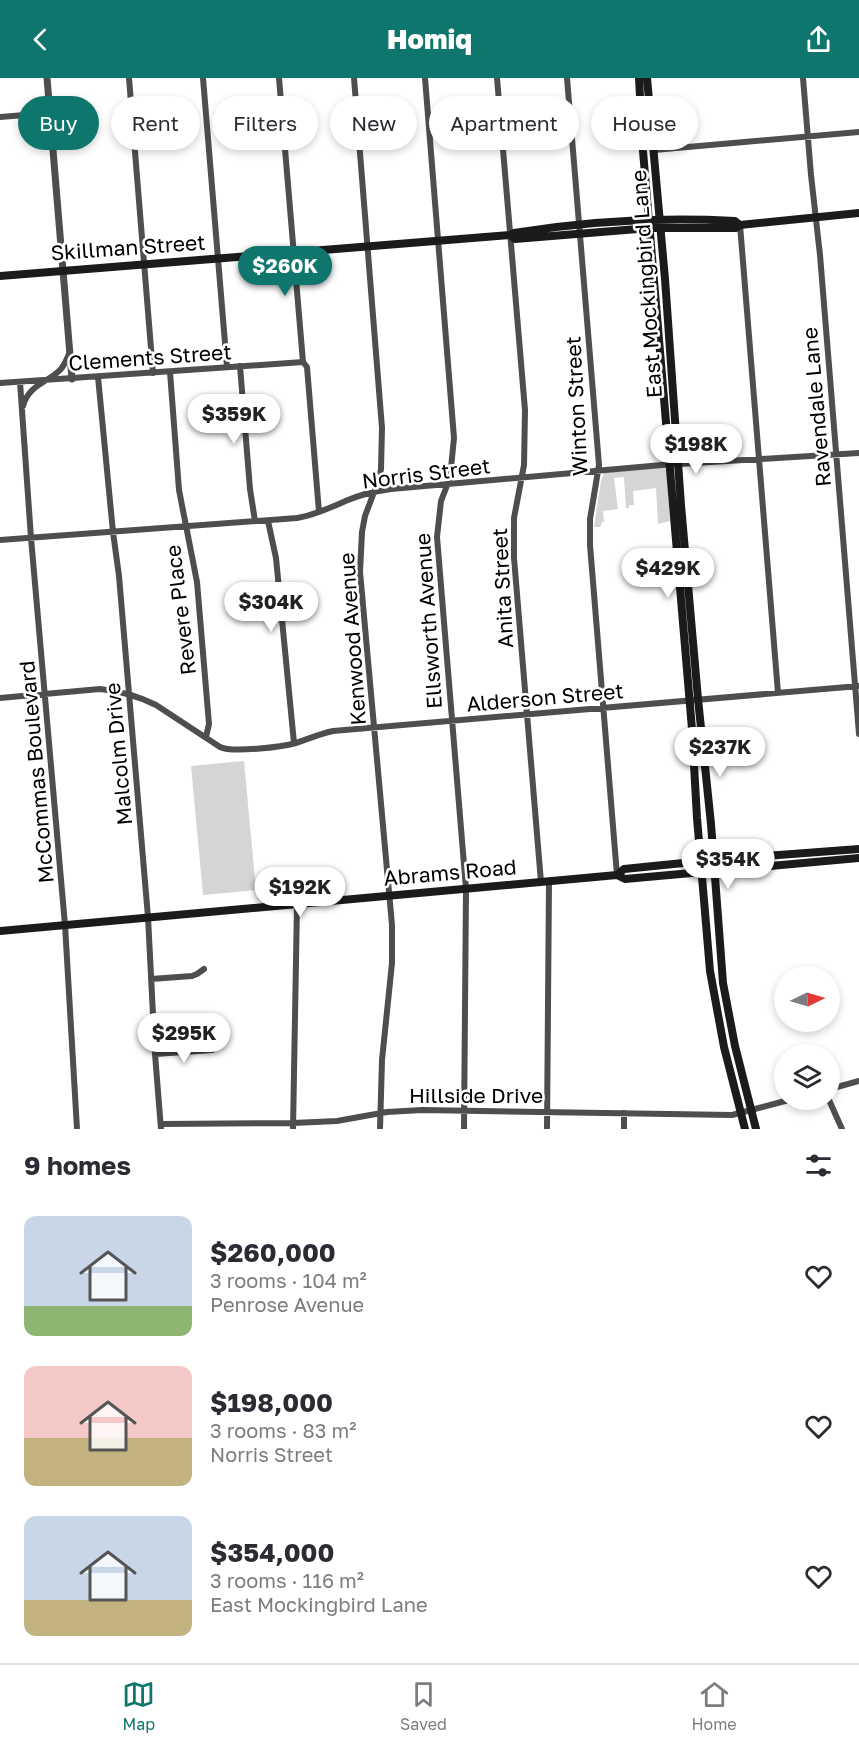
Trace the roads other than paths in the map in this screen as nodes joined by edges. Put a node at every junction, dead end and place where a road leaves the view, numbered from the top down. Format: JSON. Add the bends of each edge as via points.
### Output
{"nodes":[{"id":1,"x":47,"y":78,"type":"edge"},
{"id":2,"x":129,"y":78,"type":"edge"},
{"id":3,"x":203,"y":78,"type":"edge"},
{"id":4,"x":279,"y":78,"type":"edge"},
{"id":5,"x":354,"y":78,"type":"edge"},
{"id":6,"x":425,"y":78,"type":"edge"},
{"id":7,"x":497,"y":78,"type":"edge"},
{"id":8,"x":567,"y":78,"type":"edge"},
{"id":9,"x":639,"y":78,"type":"edge"},
{"id":10,"x":647,"y":78,"type":"edge"},
{"id":11,"x":803,"y":78,"type":"edge"},
{"id":12,"x":49,"y":96,"type":"edge"},
{"id":13,"x":649,"y":96,"type":"edge"},
{"id":14,"x":18,"y":116,"type":"edge"},
{"id":15,"x":0,"y":117,"type":"edge"},
{"id":16,"x":859,"y":132,"type":"edge"},
{"id":17,"x":807,"y":137,"type":"junction"},
{"id":18,"x":698,"y":146,"type":"edge"},
{"id":19,"x":53,"y":150,"type":"edge"},
{"id":20,"x":654,"y":150,"type":"joint"},
{"id":21,"x":643,"y":151,"type":"junction"},
{"id":22,"x":859,"y":213,"type":"edge"},
{"id":23,"x":816,"y":217,"type":"junction"},
{"id":24,"x":660,"y":219,"type":"junction"},
{"id":25,"x":649,"y":224,"type":"junction"},
{"id":26,"x":740,"y":225,"type":"junction"},
{"id":27,"x":661,"y":228,"type":"junction"},
{"id":28,"x":580,"y":229,"type":"junction"},
{"id":29,"x":510,"y":235,"type":"junction"},
{"id":30,"x":439,"y":241,"type":"junction"},
{"id":31,"x":368,"y":247,"type":"junction"},
{"id":32,"x":294,"y":253,"type":"junction"},
{"id":33,"x":218,"y":258,"type":"junction"},
{"id":34,"x":144,"y":264,"type":"junction"},
{"id":35,"x":63,"y":270,"type":"junction"},
{"id":36,"x":0,"y":276,"type":"edge"},
{"id":37,"x":662,"y":315,"type":"junction"},
{"id":38,"x":70,"y":352,"type":"junction"},
{"id":39,"x":303,"y":362,"type":"junction"},
{"id":40,"x":240,"y":366,"type":"junction"},
{"id":41,"x":227,"y":367,"type":"junction"},
{"id":42,"x":170,"y":372,"type":"junction"},
{"id":43,"x":153,"y":373,"type":"junction"},
{"id":44,"x":98,"y":377,"type":"junction"},
{"id":45,"x":72,"y":379,"type":"junction"},
{"id":46,"x":43,"y":381,"type":"junction"},
{"id":47,"x":20,"y":382,"type":"junction"},
{"id":48,"x":0,"y":383,"type":"edge"},
{"id":49,"x":22,"y":412,"type":"junction"},
{"id":50,"x":859,"y":453,"type":"edge"},
{"id":51,"x":836,"y":454,"type":"junction"},
{"id":52,"x":759,"y":458,"type":"junction"},
{"id":53,"x":674,"y":464,"type":"junction"},
{"id":54,"x":599,"y":471,"type":"junction"},
{"id":55,"x":523,"y":478,"type":"junction"},
{"id":56,"x":447,"y":484,"type":"junction"},
{"id":57,"x":374,"y":492,"type":"junction"},
{"id":58,"x":353,"y":498,"type":"junction"},
{"id":59,"x":367,"y":508,"type":"junction"},
{"id":60,"x":319,"y":512,"type":"junction"},
{"id":61,"x":255,"y":521,"type":"junction"},
{"id":62,"x":268,"y":521,"type":"junction"},
{"id":63,"x":186,"y":526,"type":"junction"},
{"id":64,"x":113,"y":532,"type":"junction"},
{"id":65,"x":31,"y":538,"type":"junction"},
{"id":66,"x":0,"y":540,"type":"edge"},
{"id":67,"x":857,"y":686,"type":"edge"},
{"id":68,"x":46,"y":693,"type":"junction"},
{"id":69,"x":778,"y":693,"type":"junction"},
{"id":70,"x":129,"y":694,"type":"junction"},
{"id":71,"x":0,"y":698,"type":"edge"},
{"id":72,"x":694,"y":699,"type":"junction"},
{"id":73,"x":604,"y":707,"type":"junction"},
{"id":74,"x":527,"y":715,"type":"junction"},
{"id":75,"x":451,"y":722,"type":"junction"},
{"id":76,"x":375,"y":729,"type":"junction"},
{"id":77,"x":692,"y":729,"type":"junction"},
{"id":78,"x":859,"y":734,"type":"edge"},
{"id":79,"x":206,"y":737,"type":"junction"},
{"id":80,"x":294,"y":743,"type":"junction"},
{"id":81,"x":706,"y":768,"type":"junction"},
{"id":82,"x":859,"y":849,"type":"edge"},
{"id":83,"x":809,"y":853,"type":"junction"},
{"id":84,"x":859,"y":858,"type":"edge"},
{"id":85,"x":713,"y":860,"type":"junction"},
{"id":86,"x":700,"y":862,"type":"junction"},
{"id":87,"x":810,"y":863,"type":"junction"},
{"id":88,"x":714,"y":871,"type":"junction"},
{"id":89,"x":702,"y":872,"type":"junction"},
{"id":90,"x":617,"y":875,"type":"junction"},
{"id":91,"x":545,"y":882,"type":"junction"},
{"id":92,"x":466,"y":889,"type":"junction"},
{"id":93,"x":390,"y":896,"type":"junction"},
{"id":94,"x":297,"y":905,"type":"junction"},
{"id":95,"x":148,"y":917,"type":"junction"},
{"id":96,"x":65,"y":925,"type":"junction"},
{"id":97,"x":0,"y":931,"type":"edge"},
{"id":98,"x":204,"y":969,"type":"dead end"},
{"id":99,"x":151,"y":979,"type":"junction"},
{"id":100,"x":212,"y":1050,"type":"dead end"},
{"id":101,"x":155,"y":1054,"type":"junction"},
{"id":102,"x":859,"y":1082,"type":"edge"},
{"id":103,"x":840,"y":1087,"type":"edge"},
{"id":104,"x":774,"y":1104,"type":"edge"},
{"id":105,"x":465,"y":1110,"type":"junction"},
{"id":106,"x":751,"y":1110,"type":"junction"},
{"id":107,"x":833,"y":1110,"type":"edge"},
{"id":108,"x":547,"y":1112,"type":"junction"},
{"id":109,"x":380,"y":1113,"type":"junction"},
{"id":110,"x":624,"y":1113,"type":"junction"},
{"id":111,"x":741,"y":1113,"type":"junction"},
{"id":112,"x":293,"y":1126,"type":"edge"},
{"id":113,"x":161,"y":1127,"type":"edge"},
{"id":114,"x":77,"y":1129,"type":"edge"},
{"id":115,"x":380,"y":1129,"type":"edge"},
{"id":116,"x":465,"y":1129,"type":"edge"},
{"id":117,"x":547,"y":1129,"type":"edge"},
{"id":118,"x":624,"y":1129,"type":"edge"},
{"id":119,"x":745,"y":1129,"type":"edge"},
{"id":120,"x":756,"y":1129,"type":"edge"},
{"id":121,"x":842,"y":1129,"type":"edge"}],
"edges":[{"from":1,"to":12,"type":"street"},
{"from":2,"to":34,"type":"street"},
{"from":3,"to":33,"type":"street"},
{"from":4,"to":32,"type":"street"},
{"from":5,"to":31,"type":"street","name":"Kenwood Avenue"},
{"from":6,"to":30,"type":"street","name":"Ellsworth Avenue"},
{"from":7,"to":29,"type":"street","name":"Anita Street"},
{"from":8,"to":28,"type":"street","name":"Winton Street"},
{"from":9,"to":21,"type":"main road","name":"East Mockingbird Lane"},
{"from":10,"to":13,"type":"main road","name":"East Mockingbird Lane"},
{"from":11,"to":17,"type":"street","name":"Ravendale Lane"},
{"from":14,"to":15,"type":"street"},
{"from":16,"to":17,"type":"street"},
{"from":17,"to":18,"type":"street"},
{"from":17,"to":23,"type":"street","name":"Ravendale Lane"},
{"from":19,"to":35,"type":"street"},
{"from":20,"to":21,"type":"main road"},
{"from":20,"to":24,"type":"main road","name":"East Mockingbird Lane"},
{"from":21,"to":25,"type":"main road","name":"East Mockingbird Lane"},
{"from":22,"to":23,"type":"main road","name":"Skillman Street"},
{"from":23,"to":26,"type":"main road","name":"Skillman Street"},
{"from":23,"to":51,"type":"street","name":"Ravendale Lane"},
{"from":24,"to":25,"type":"main road","name":"Skillman Street"},
{"from":24,"to":26,"type":"main road","name":"Skillman Street","via":[[735,221]]},
{"from":24,"to":27,"type":"main road","name":"East Mockingbird Lane"},
{"from":25,"to":27,"type":"main road","name":"Skillman Street"},
{"from":25,"to":28,"type":"main road","name":"Skillman Street"},
{"from":25,"to":37,"type":"main road","name":"East Mockingbird Lane"},
{"from":26,"to":27,"type":"main road","name":"Skillman Street"},
{"from":26,"to":52,"type":"street"},
{"from":27,"to":37,"type":"main road","name":"East Mockingbird Lane"},
{"from":28,"to":29,"type":"main road","name":"Skillman Street","via":[[515,239]]},
{"from":28,"to":54,"type":"street","name":"Winton Street"},
{"from":29,"to":30,"type":"main road","name":"Skillman Street"},
{"from":29,"to":55,"type":"street","name":"Anita Street","via":[[525,410]]},
{"from":30,"to":31,"type":"main road","name":"Skillman Street"},
{"from":30,"to":56,"type":"street","name":"Ellsworth Avenue","via":[[454,438]]},
{"from":31,"to":32,"type":"main road","name":"Skillman Street"},
{"from":31,"to":57,"type":"street","name":"Kenwood Avenue","via":[[382,428],[381,469]]},
{"from":32,"to":33,"type":"main road","name":"Skillman Street"},
{"from":32,"to":39,"type":"street"},
{"from":33,"to":34,"type":"main road","name":"Skillman Street"},
{"from":33,"to":41,"type":"street"},
{"from":34,"to":35,"type":"main road","name":"Skillman Street"},
{"from":34,"to":43,"type":"street"},
{"from":35,"to":36,"type":"main road","name":"Skillman Street"},
{"from":35,"to":38,"type":"street"},
{"from":37,"to":53,"type":"main road","name":"East Mockingbird Lane"},
{"from":38,"to":45,"type":"street"},
{"from":38,"to":46,"type":"street","via":[[60,369]]},
{"from":39,"to":40,"type":"street","name":"Clements Street"},
{"from":39,"to":60,"type":"street","via":[[307,367]]},
{"from":40,"to":41,"type":"street","name":"Clements Street"},
{"from":40,"to":61,"type":"street"},
{"from":41,"to":42,"type":"street","name":"Clements Street"},
{"from":42,"to":43,"type":"street","name":"Clements Street"},
{"from":42,"to":63,"type":"street","name":"Revere Place","via":[[179,490]]},
{"from":43,"to":44,"type":"street","name":"Clements Street"},
{"from":44,"to":45,"type":"street","name":"Clements Street"},
{"from":44,"to":64,"type":"street","name":"Malcolm Drive"},
{"from":45,"to":46,"type":"street","name":"Clements Street"},
{"from":46,"to":47,"type":"street","name":"Clements Street"},
{"from":46,"to":49,"type":"street","via":[[28,395]]},
{"from":47,"to":48,"type":"street","name":"Clements Street"},
{"from":47,"to":49,"type":"street","name":"McCommas Boulevard"},
{"from":49,"to":65,"type":"street","name":"McCommas Boulevard"},
{"from":50,"to":51,"type":"street","name":"Norris Street"},
{"from":51,"to":52,"type":"street","name":"Norris Street"},
{"from":51,"to":67,"type":"street","name":"Ravendale Lane"},
{"from":52,"to":53,"type":"street","name":"Norris Street"},
{"from":52,"to":69,"type":"street"},
{"from":53,"to":54,"type":"street","name":"Norris Street"},
{"from":53,"to":72,"type":"main road","name":"East Mockingbird Lane"},
{"from":54,"to":55,"type":"street","name":"Norris Street"},
{"from":54,"to":73,"type":"street","name":"Winton Street","via":[[590,544]]},
{"from":55,"to":56,"type":"street","name":"Norris Street"},
{"from":55,"to":74,"type":"street","name":"Anita Street","via":[[513,537]]},
{"from":56,"to":57,"type":"street","name":"Norris Street"},
{"from":56,"to":75,"type":"street","name":"Ellsworth Avenue","via":[[441,501],[437,553]]},
{"from":57,"to":58,"type":"street","name":"Norris Street"},
{"from":57,"to":59,"type":"street","name":"Kenwood Avenue"},
{"from":58,"to":59,"type":"street"},
{"from":58,"to":60,"type":"street","name":"Norris Street"},
{"from":59,"to":76,"type":"street","name":"Kenwood Avenue","via":[[360,572]]},
{"from":60,"to":62,"type":"street","name":"Norris Street"},
{"from":61,"to":62,"type":"street","name":"Norris Street"},
{"from":61,"to":63,"type":"street","name":"Norris Street"},
{"from":62,"to":80,"type":"street","via":[[276,558]]},
{"from":63,"to":64,"type":"street","name":"Norris Street"},
{"from":63,"to":79,"type":"street","name":"Revere Place","via":[[197,582],[209,724]]},
{"from":64,"to":65,"type":"street","name":"Norris Street"},
{"from":64,"to":70,"type":"street","name":"Malcolm Drive"},
{"from":65,"to":66,"type":"street","name":"Norris Street"},
{"from":65,"to":68,"type":"street","name":"McCommas Boulevard"},
{"from":67,"to":69,"type":"street","name":"Alderson Street"},
{"from":67,"to":78,"type":"street","name":"Ravendale Lane"},
{"from":68,"to":70,"type":"street","name":"Alderson Street","via":[[100,689]]},
{"from":68,"to":71,"type":"street","name":"Alderson Street"},
{"from":68,"to":96,"type":"street","name":"McCommas Boulevard"},
{"from":69,"to":72,"type":"street","name":"Alderson Street"},
{"from":70,"to":79,"type":"street","name":"Alderson Street","via":[[156,705]]},
{"from":70,"to":95,"type":"street","name":"Malcolm Drive"},
{"from":72,"to":73,"type":"street","name":"Alderson Street"},
{"from":72,"to":77,"type":"main road","name":"East Mockingbird Lane"},
{"from":72,"to":81,"type":"main road","name":"East Mockingbird Lane"},
{"from":73,"to":74,"type":"street","name":"Alderson Street"},
{"from":73,"to":90,"type":"street","name":"Winton Street"},
{"from":74,"to":75,"type":"street","name":"Alderson Street"},
{"from":74,"to":91,"type":"street","name":"Anita Street"},
{"from":75,"to":76,"type":"street","name":"Alderson Street"},
{"from":75,"to":92,"type":"street","name":"Ellsworth Avenue"},
{"from":76,"to":80,"type":"street","name":"Alderson Street","via":[[320,734]]},
{"from":76,"to":93,"type":"street","name":"Kenwood Avenue"},
{"from":77,"to":81,"type":"main road","via":[[700,761]]},
{"from":77,"to":86,"type":"main road","name":"East Mockingbird Lane"},
{"from":79,"to":80,"type":"street","name":"Alderson Street","via":[[230,750]]},
{"from":81,"to":85,"type":"main road","name":"East Mockingbird Lane"},
{"from":82,"to":83,"type":"main road","name":"Abrams Road"},
{"from":83,"to":85,"type":"main road","name":"Abrams Road"},
{"from":83,"to":87,"type":"main road"},
{"from":84,"to":87,"type":"main road","name":"Abrams Road"},
{"from":85,"to":86,"type":"main road","name":"Abrams Road"},
{"from":85,"to":88,"type":"main road","name":"East Mockingbird Lane"},
{"from":86,"to":89,"type":"main road","name":"East Mockingbird Lane"},
{"from":86,"to":90,"type":"main road","name":"Abrams Road","via":[[624,869]]},
{"from":87,"to":88,"type":"main road","name":"Abrams Road"},
{"from":88,"to":89,"type":"main road","name":"Abrams Road"},
{"from":88,"to":106,"type":"main road","name":"East Mockingbird Lane","via":[[723,983]]},
{"from":89,"to":90,"type":"main road","name":"Abrams Road","via":[[625,879]]},
{"from":89,"to":111,"type":"main road","name":"East Mockingbird Lane","via":[[714,999]]},
{"from":90,"to":91,"type":"main road","name":"Abrams Road"},
{"from":91,"to":92,"type":"main road","name":"Abrams Road"},
{"from":91,"to":108,"type":"street","name":"Anita Street"},
{"from":92,"to":93,"type":"main road","name":"Abrams Road"},
{"from":92,"to":105,"type":"street","name":"Ellsworth Avenue"},
{"from":93,"to":94,"type":"main road","name":"Abrams Road"},
{"from":93,"to":109,"type":"street","name":"Kenwood Avenue","via":[[392,963],[383,1035]]},
{"from":94,"to":95,"type":"main road","name":"Abrams Road"},
{"from":94,"to":112,"type":"street"},
{"from":95,"to":96,"type":"main road","name":"Abrams Road"},
{"from":95,"to":99,"type":"street","name":"Malcolm Drive"},
{"from":96,"to":97,"type":"main road","name":"Abrams Road"},
{"from":96,"to":114,"type":"street","name":"McCommas Boulevard"},
{"from":98,"to":99,"type":"street","via":[[192,976]]},
{"from":99,"to":101,"type":"street","name":"Malcolm Drive"},
{"from":100,"to":101,"type":"street"},
{"from":101,"to":113,"type":"street","name":"Malcolm Drive"},
{"from":102,"to":103,"type":"street"},
{"from":104,"to":106,"type":"street","name":"Hillside Drive"},
{"from":105,"to":108,"type":"street","name":"Hillside Drive"},
{"from":105,"to":109,"type":"street","name":"Hillside Drive"},
{"from":105,"to":116,"type":"street","name":"Ellsworth Avenue"},
{"from":106,"to":111,"type":"street","name":"Hillside Drive"},
{"from":106,"to":120,"type":"main road","name":"East Mockingbird Lane"},
{"from":107,"to":121,"type":"street"},
{"from":108,"to":110,"type":"street","name":"Hillside Drive"},
{"from":108,"to":117,"type":"street","name":"Anita Street"},
{"from":109,"to":112,"type":"street","name":"Hillside Drive"},
{"from":109,"to":115,"type":"street","name":"Kenwood Avenue"},
{"from":110,"to":111,"type":"street","name":"Hillside Drive"},
{"from":110,"to":118,"type":"street"},
{"from":111,"to":119,"type":"main road","name":"East Mockingbird Lane"},
{"from":112,"to":113,"type":"street","name":"Hillside Drive"}]}
